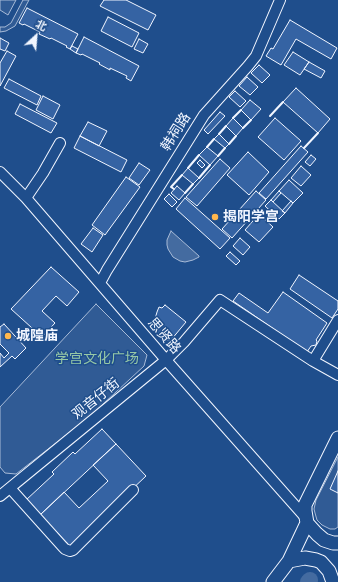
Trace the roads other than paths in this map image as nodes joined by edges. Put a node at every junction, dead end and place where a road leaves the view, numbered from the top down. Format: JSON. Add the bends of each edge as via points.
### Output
{"nodes":[{"id":1,"x":280,"y":0,"type":"edge"},
{"id":2,"x":60,"y":143,"type":"dead end"},
{"id":3,"x":0,"y":172,"type":"edge"},
{"id":4,"x":26,"y":198,"type":"junction"},
{"id":5,"x":100,"y":283,"type":"junction"},
{"id":6,"x":338,"y":320,"type":"edge"},
{"id":7,"x":166,"y":360,"type":"junction"},
{"id":8,"x":313,"y":361,"type":"junction"},
{"id":9,"x":338,"y":375,"type":"edge"},
{"id":10,"x":338,"y":438,"type":"edge"},
{"id":11,"x":133,"y":490,"type":"dead end"},
{"id":12,"x":3,"y":491,"type":"edge"},
{"id":13,"x":307,"y":521,"type":"junction"},
{"id":14,"x":338,"y":543,"type":"edge"},
{"id":15,"x":289,"y":561,"type":"junction"},
{"id":16,"x":338,"y":575,"type":"edge"},
{"id":17,"x":273,"y":582,"type":"edge"},
{"id":18,"x":333,"y":582,"type":"edge"}],
"edges":[{"from":1,"to":5,"type":"street","name":"韩祠路","via":[[256,56],[204,115]]},
{"from":2,"to":4,"type":"street"},
{"from":3,"to":4,"type":"street","name":"思贤路"},
{"from":4,"to":5,"type":"street","name":"思贤路"},
{"from":5,"to":7,"type":"street","name":"思贤路"},
{"from":6,"to":8,"type":"street"},
{"from":7,"to":8,"type":"street","name":"观音仔街","via":[[220,300]]},
{"from":7,"to":12,"type":"street","name":"观音仔街"},
{"from":7,"to":13,"type":"street","name":"思贤路"},
{"from":8,"to":9,"type":"street"},
{"from":10,"to":13,"type":"main road","via":[[305,505]]},
{"from":11,"to":12,"type":"street","via":[[70,551]]},
{"from":13,"to":14,"type":"main road","via":[[324,540]]},
{"from":13,"to":15,"type":"main road"},
{"from":15,"to":17,"type":"main road"},
{"from":15,"to":18,"type":"main road","via":[[305,558],[321,562],[329,571]]},
{"from":16,"to":18,"type":"main road"}]}
